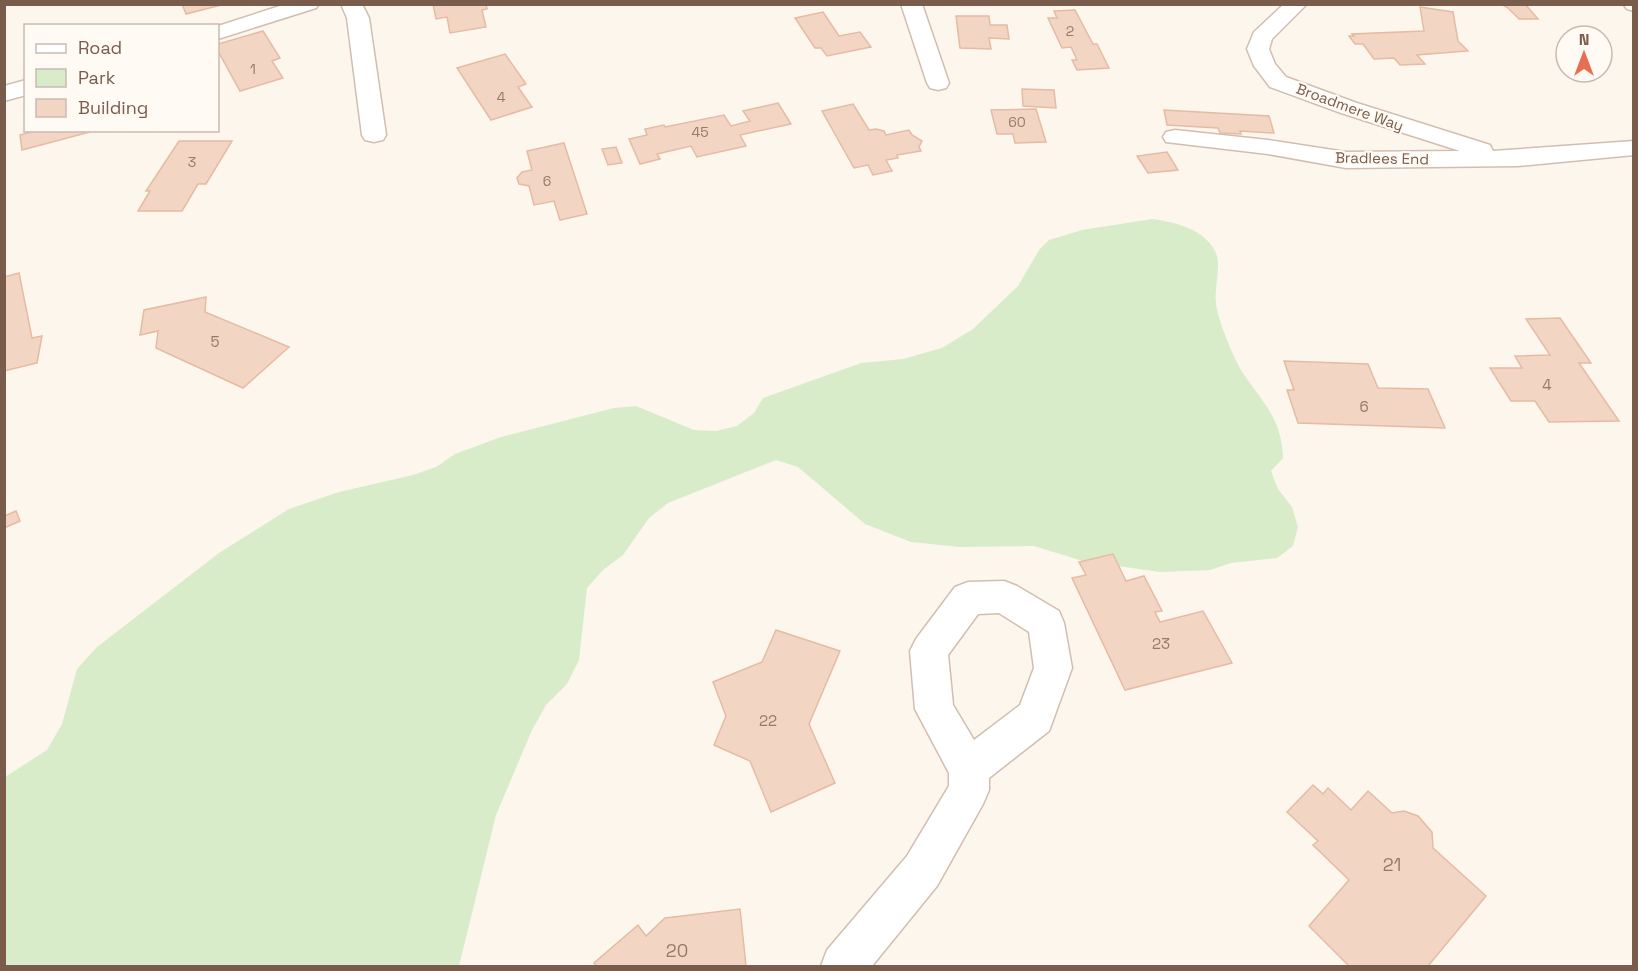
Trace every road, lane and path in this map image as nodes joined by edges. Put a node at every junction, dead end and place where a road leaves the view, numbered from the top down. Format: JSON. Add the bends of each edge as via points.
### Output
{"nodes":[{"id":1,"x":309,"y":4,"type":"edge"},
{"id":2,"x":351,"y":4,"type":"edge"},
{"id":3,"x":910,"y":4,"type":"edge"},
{"id":4,"x":1297,"y":4,"type":"edge"},
{"id":5,"x":219,"y":33,"type":"edge"},
{"id":6,"x":938,"y":83,"type":"dead end"},
{"id":7,"x":24,"y":88,"type":"edge"},
{"id":8,"x":4,"y":94,"type":"edge"},
{"id":9,"x":374,"y":135,"type":"dead end"},
{"id":10,"x":1175,"y":137,"type":"dead end"},
{"id":11,"x":1634,"y":148,"type":"edge"},
{"id":12,"x":1518,"y":158,"type":"junction"},
{"id":13,"x":969,"y":769,"type":"dead end"},
{"id":14,"x":843,"y":966,"type":"edge"}],
"edges":[{"from":1,"to":5,"type":"street"},
{"from":2,"to":9,"type":"street","via":[[358,18]]},
{"from":3,"to":6,"type":"street"},
{"from":4,"to":12,"type":"street","name":"Broadmere Way","via":[[1262,37],[1258,49],[1278,82],[1486,152]]},
{"from":7,"to":8,"type":"street"},
{"from":10,"to":12,"type":"street","name":"Bradlees End","via":[[1346,160]]},
{"from":11,"to":12,"type":"street"},
{"from":13,"to":14,"type":"street","via":[[969,790],[922,871]]}]}
